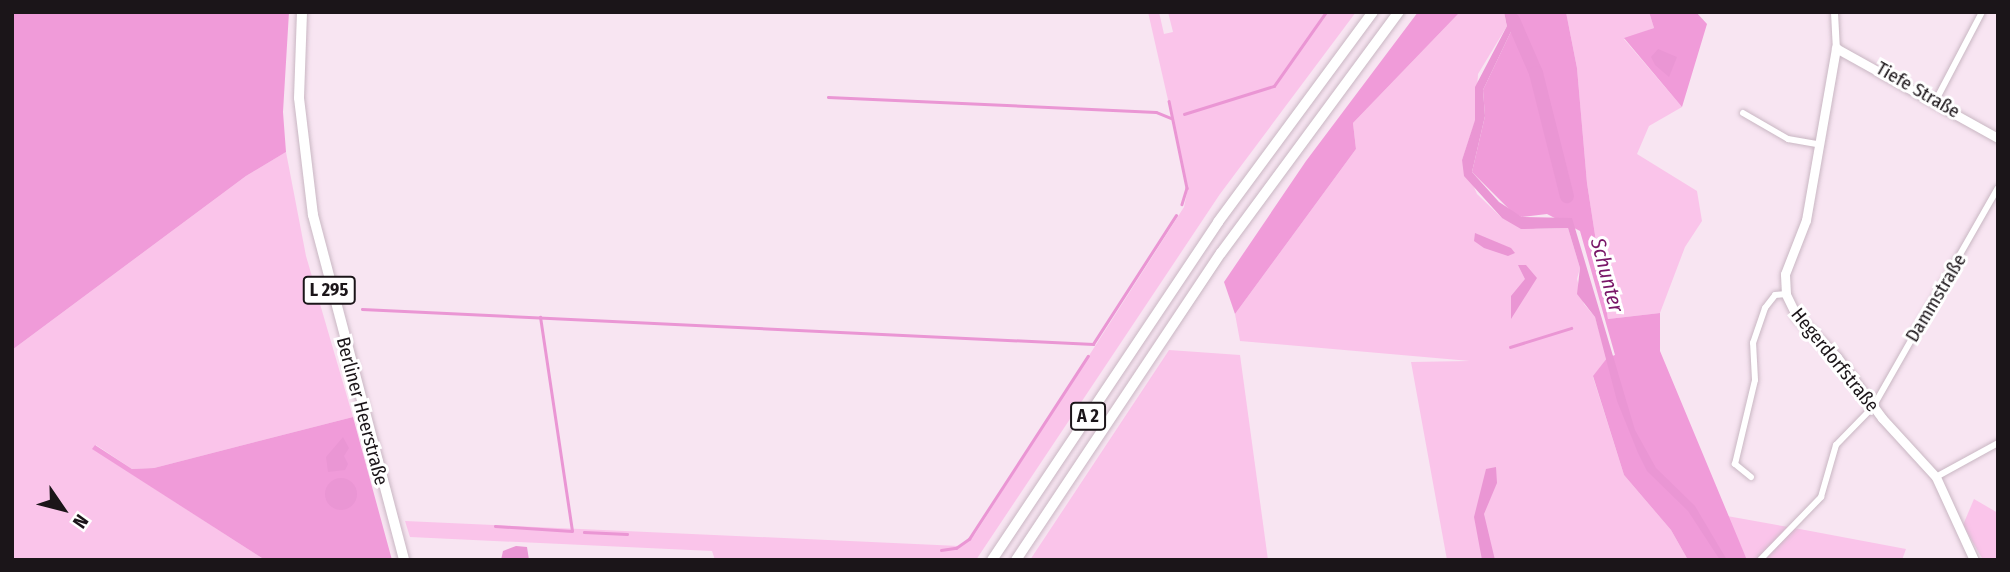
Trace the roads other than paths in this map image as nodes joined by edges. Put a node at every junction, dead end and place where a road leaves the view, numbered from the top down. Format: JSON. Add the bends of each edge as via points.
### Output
{"nodes":[{"id":1,"x":302,"y":12,"type":"edge"},
{"id":2,"x":1373,"y":12,"type":"edge"},
{"id":3,"x":1399,"y":12,"type":"edge"},
{"id":4,"x":1834,"y":12,"type":"edge"},
{"id":5,"x":1982,"y":12,"type":"edge"},
{"id":6,"x":1836,"y":48,"type":"junction"},
{"id":7,"x":1936,"y":100,"type":"junction"},
{"id":8,"x":1743,"y":113,"type":"dead end"},
{"id":9,"x":1998,"y":138,"type":"edge"},
{"id":10,"x":1817,"y":144,"type":"junction"},
{"id":11,"x":1998,"y":188,"type":"edge"},
{"id":12,"x":1786,"y":294,"type":"junction"},
{"id":13,"x":1873,"y":407,"type":"junction"},
{"id":14,"x":1998,"y":443,"type":"edge"},
{"id":15,"x":1751,"y":477,"type":"dead end"},
{"id":16,"x":1936,"y":477,"type":"junction"},
{"id":17,"x":404,"y":560,"type":"edge"},
{"id":18,"x":992,"y":560,"type":"edge"},
{"id":19,"x":1016,"y":560,"type":"edge"},
{"id":20,"x":1760,"y":560,"type":"edge"},
{"id":21,"x":1974,"y":560,"type":"edge"}],
"edges":[{"from":1,"to":17,"type":"main road","name":"Berliner Heerstraße","number":"L 295","via":[[299,97],[309,197],[330,295]]},
{"from":2,"to":18,"type":"highway","number":"A 2","via":[[1183,273]]},
{"from":3,"to":19,"type":"highway","number":"A 2","via":[[1221,253]]},
{"from":4,"to":6,"type":"street","name":"Hegerdorfstraße"},
{"from":5,"to":7,"type":"street"},
{"from":6,"to":7,"type":"main road","name":"Tiefe Straße"},
{"from":6,"to":10,"type":"main road","name":"Hegerdorfstraße"},
{"from":7,"to":9,"type":"main road","name":"Tiefe Straße"},
{"from":8,"to":10,"type":"street","via":[[1783,137]]},
{"from":10,"to":12,"type":"main road","name":"Hegerdorfstraße","via":[[1806,220],[1786,269]]},
{"from":11,"to":13,"type":"street","name":"Dammstraße"},
{"from":12,"to":13,"type":"main road","name":"Hegerdorfstraße","via":[[1797,317],[1837,356]]},
{"from":12,"to":15,"type":"street","via":[[1774,295],[1765,308],[1753,343],[1755,380],[1735,464]]},
{"from":13,"to":16,"type":"main road","name":"Hegerdorfstraße"},
{"from":13,"to":20,"type":"street","name":"Dammstraße","via":[[1836,445],[1821,497]]},
{"from":14,"to":16,"type":"street"},
{"from":16,"to":21,"type":"main road","name":"Hegerdorfstraße"}]}
